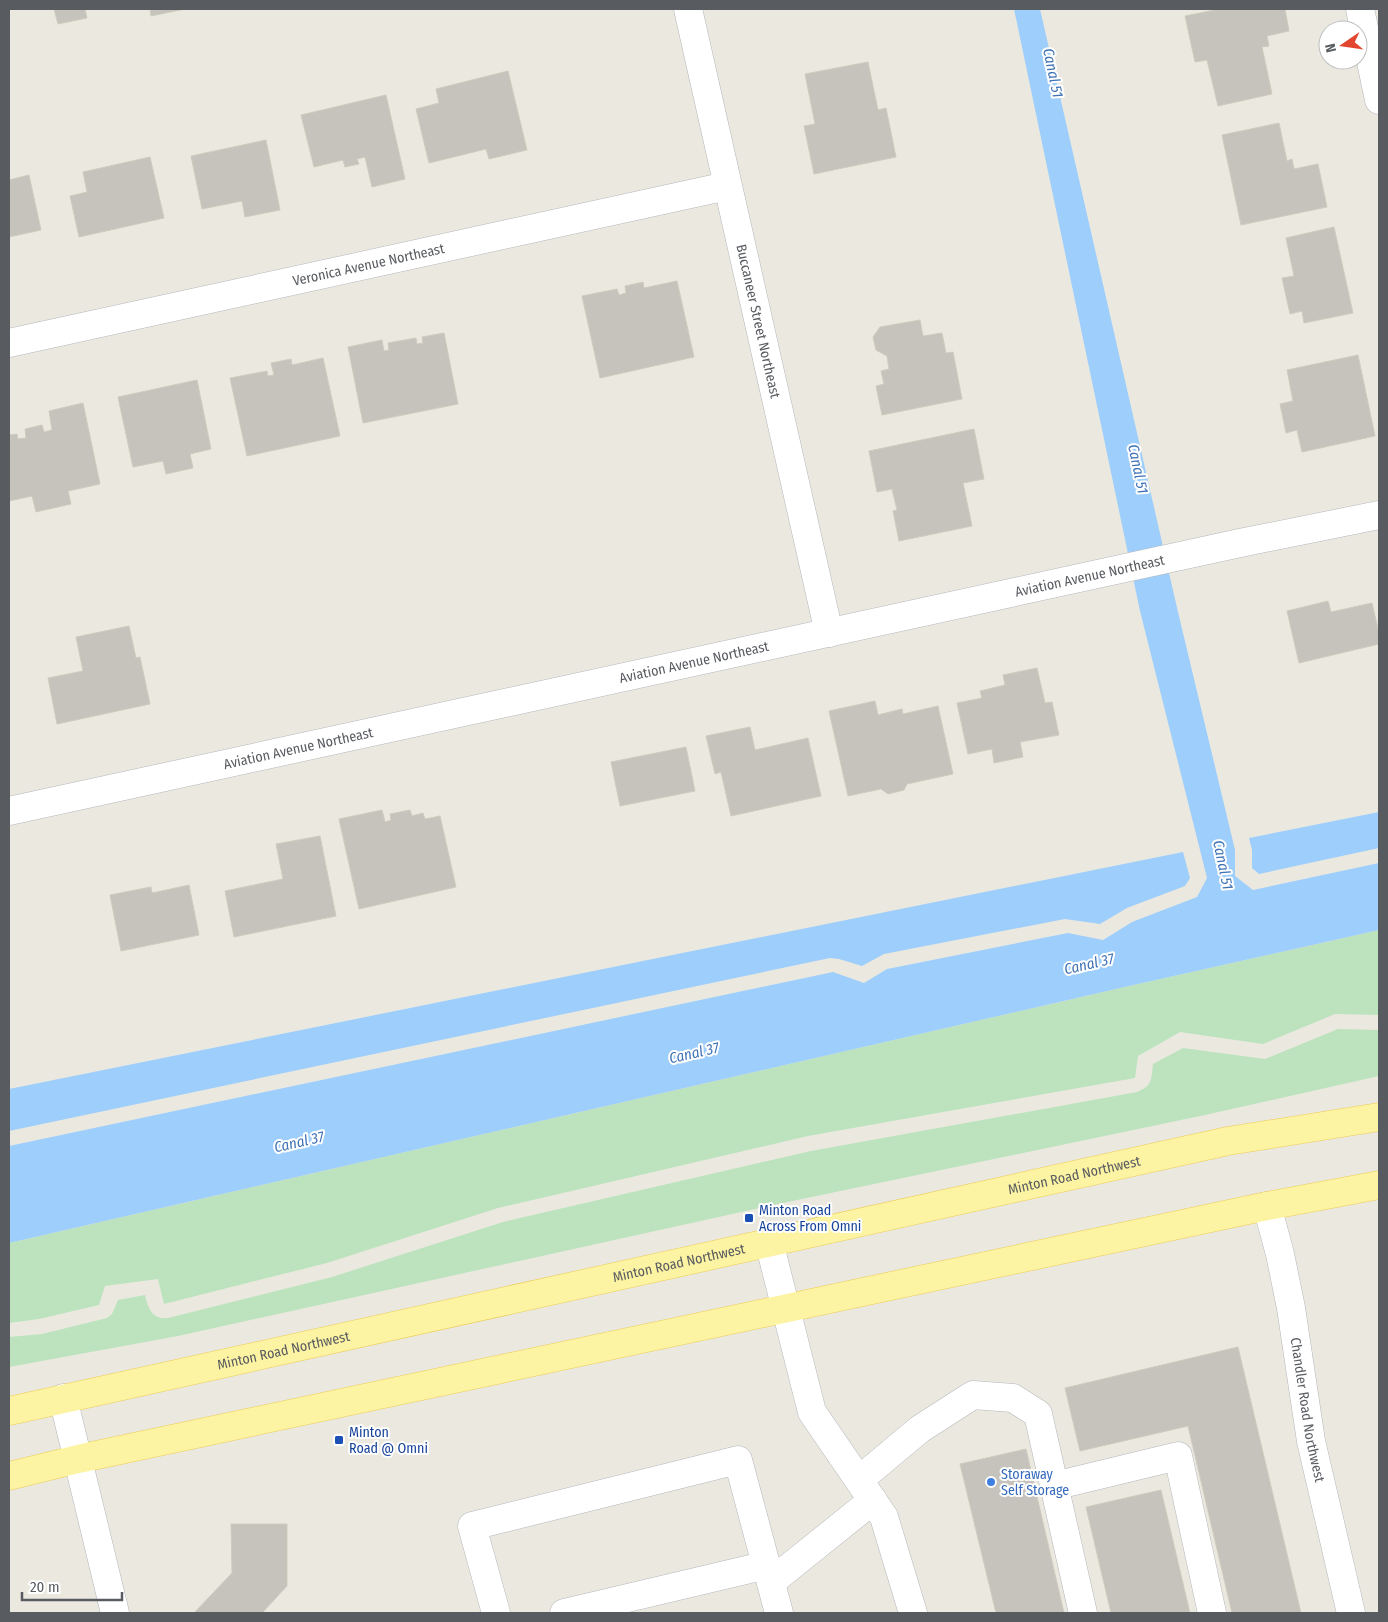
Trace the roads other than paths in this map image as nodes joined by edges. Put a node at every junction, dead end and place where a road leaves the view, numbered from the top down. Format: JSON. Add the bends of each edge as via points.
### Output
{"nodes":[{"id":1,"x":688,"y":9,"type":"edge"},
{"id":2,"x":1360,"y":9,"type":"edge"},
{"id":3,"x":1379,"y":100,"type":"edge"},
{"id":4,"x":727,"y":186,"type":"junction"},
{"id":5,"x":9,"y":343,"type":"edge"},
{"id":6,"x":1379,"y":515,"type":"edge"},
{"id":7,"x":829,"y":633,"type":"junction"},
{"id":8,"x":9,"y":811,"type":"edge"},
{"id":9,"x":1379,"y":1118,"type":"edge"},
{"id":10,"x":1379,"y":1185,"type":"edge"},
{"id":11,"x":1268,"y":1206,"type":"junction"},
{"id":12,"x":769,"y":1242,"type":"junction"},
{"id":13,"x":785,"y":1308,"type":"junction"},
{"id":14,"x":63,"y":1398,"type":"junction"},
{"id":15,"x":9,"y":1411,"type":"edge"},
{"id":16,"x":78,"y":1459,"type":"junction"},
{"id":17,"x":9,"y":1476,"type":"edge"},
{"id":18,"x":1054,"y":1486,"type":"junction"},
{"id":19,"x":866,"y":1490,"type":"junction"},
{"id":20,"x":769,"y":1573,"type":"junction"},
{"id":21,"x":662,"y":1602,"type":"edge"},
{"id":22,"x":115,"y":1613,"type":"edge"},
{"id":23,"x":496,"y":1613,"type":"edge"},
{"id":24,"x":564,"y":1613,"type":"edge"},
{"id":25,"x":779,"y":1613,"type":"edge"},
{"id":26,"x":913,"y":1613,"type":"edge"},
{"id":27,"x":1083,"y":1613,"type":"edge"},
{"id":28,"x":1212,"y":1613,"type":"edge"},
{"id":29,"x":1351,"y":1613,"type":"edge"}],
"edges":[{"from":1,"to":4,"type":"street","name":"Buccaneer Street Northeast"},
{"from":2,"to":3,"type":"street"},
{"from":4,"to":5,"type":"street","name":"Veronica Avenue Northeast"},
{"from":4,"to":7,"type":"street","name":"Buccaneer Street Northeast"},
{"from":6,"to":7,"type":"street","name":"Aviation Avenue Northeast"},
{"from":7,"to":8,"type":"street","name":"Aviation Avenue Northeast"},
{"from":9,"to":12,"type":"main road","name":"Minton Road Northwest","via":[[1228,1142]]},
{"from":10,"to":11,"type":"main road"},
{"from":11,"to":13,"type":"main road"},
{"from":11,"to":29,"type":"street","name":"Chandler Road Northwest","via":[[1291,1308],[1310,1441]]},
{"from":12,"to":13,"type":"street"},
{"from":12,"to":14,"type":"main road","name":"Minton Road Northwest"},
{"from":13,"to":16,"type":"main road"},
{"from":13,"to":19,"type":"street","via":[[812,1412]]},
{"from":14,"to":15,"type":"main road","name":"Minton Road Northwest"},
{"from":14,"to":16,"type":"street"},
{"from":16,"to":17,"type":"main road"},
{"from":16,"to":22,"type":"street"},
{"from":18,"to":19,"type":"street","via":[[1038,1414],[1013,1398],[973,1395],[920,1429]]},
{"from":18,"to":27,"type":"street"},
{"from":18,"to":28,"type":"street","via":[[1178,1456]]},
{"from":19,"to":20,"type":"street"},
{"from":19,"to":26,"type":"street","via":[[884,1517]]},
{"from":20,"to":21,"type":"street"},
{"from":20,"to":23,"type":"street","via":[[738,1460],[472,1526]]},
{"from":20,"to":25,"type":"street"},
{"from":21,"to":24,"type":"street"}]}
